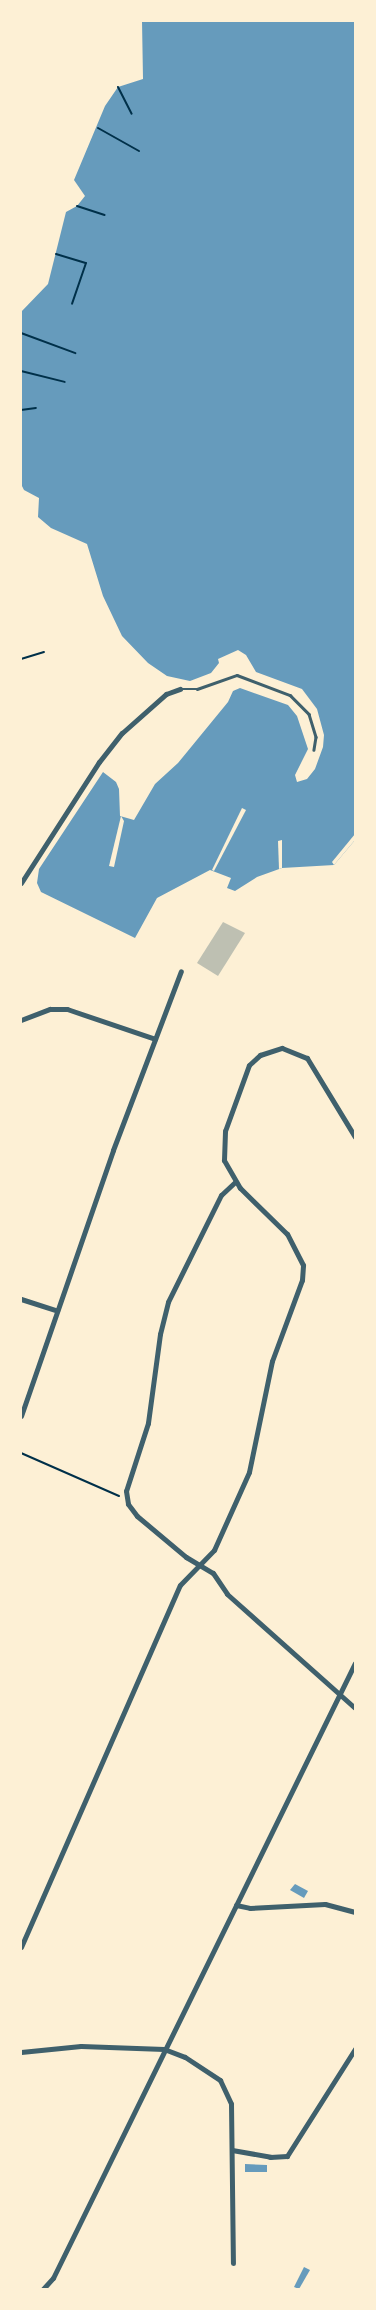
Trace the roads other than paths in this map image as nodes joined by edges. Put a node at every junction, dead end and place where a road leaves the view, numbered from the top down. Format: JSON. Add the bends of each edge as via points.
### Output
{"nodes":[{"id":1,"x":180,"y":689,"type":"joint"},
{"id":2,"x":314,"y":750,"type":"dead end"},
{"id":3,"x":21,"y":883,"type":"edge"},
{"id":4,"x":181,"y":971,"type":"dead end"},
{"id":5,"x":21,"y":1020,"type":"edge"},
{"id":6,"x":155,"y":1039,"type":"junction"},
{"id":7,"x":355,"y":1137,"type":"edge"},
{"id":8,"x":235,"y":1182,"type":"junction"},
{"id":9,"x":21,"y":1299,"type":"edge"},
{"id":10,"x":57,"y":1311,"type":"junction"},
{"id":11,"x":21,"y":1416,"type":"edge"},
{"id":12,"x":199,"y":1565,"type":"junction"},
{"id":13,"x":355,"y":1664,"type":"edge"},
{"id":14,"x":339,"y":1694,"type":"junction"},
{"id":15,"x":355,"y":1708,"type":"edge"},
{"id":16,"x":236,"y":1905,"type":"junction"},
{"id":17,"x":355,"y":1912,"type":"edge"},
{"id":18,"x":21,"y":1947,"type":"edge"},
{"id":19,"x":164,"y":2048,"type":"junction"},
{"id":20,"x":355,"y":2049,"type":"edge"},
{"id":21,"x":21,"y":2052,"type":"edge"},
{"id":22,"x":232,"y":2150,"type":"junction"},
{"id":23,"x":233,"y":2263,"type":"dead end"},
{"id":24,"x":43,"y":2289,"type":"edge"}],
"edges":[{"from":1,"to":2,"type":"lane","via":[[197,689],[237,675],[290,695],[309,714],[316,736]]},
{"from":1,"to":3,"type":"street","via":[[166,694],[122,733],[99,762]]},
{"from":4,"to":6,"type":"street"},
{"from":5,"to":6,"type":"street","via":[[50,1009],[67,1009]]},
{"from":6,"to":10,"type":"street"},
{"from":7,"to":8,"type":"street","via":[[306,1058],[294,1050],[271,1050],[249,1066],[225,1131],[224,1160]]},
{"from":8,"to":12,"type":"street","via":[[287,1234],[303,1264],[302,1280],[272,1361],[249,1472],[214,1550]]},
{"from":8,"to":12,"type":"street","via":[[221,1196],[168,1302],[160,1334],[148,1423],[126,1490],[128,1504],[137,1516]]},
{"from":9,"to":10,"type":"street"},
{"from":10,"to":11,"type":"street"},
{"from":12,"to":14,"type":"street","via":[[213,1573],[227,1594]]},
{"from":12,"to":18,"type":"street","via":[[180,1585]]},
{"from":13,"to":14,"type":"street"},
{"from":14,"to":15,"type":"street"},
{"from":14,"to":16,"type":"street"},
{"from":16,"to":17,"type":"street","via":[[250,1908],[325,1904]]},
{"from":16,"to":19,"type":"street"},
{"from":19,"to":21,"type":"street","via":[[81,2046]]},
{"from":19,"to":22,"type":"street","via":[[205,2069],[228,2091]]},
{"from":19,"to":24,"type":"street","via":[[53,2278]]},
{"from":20,"to":22,"type":"street","via":[[287,2156],[270,2157]]},
{"from":22,"to":23,"type":"street"}]}
